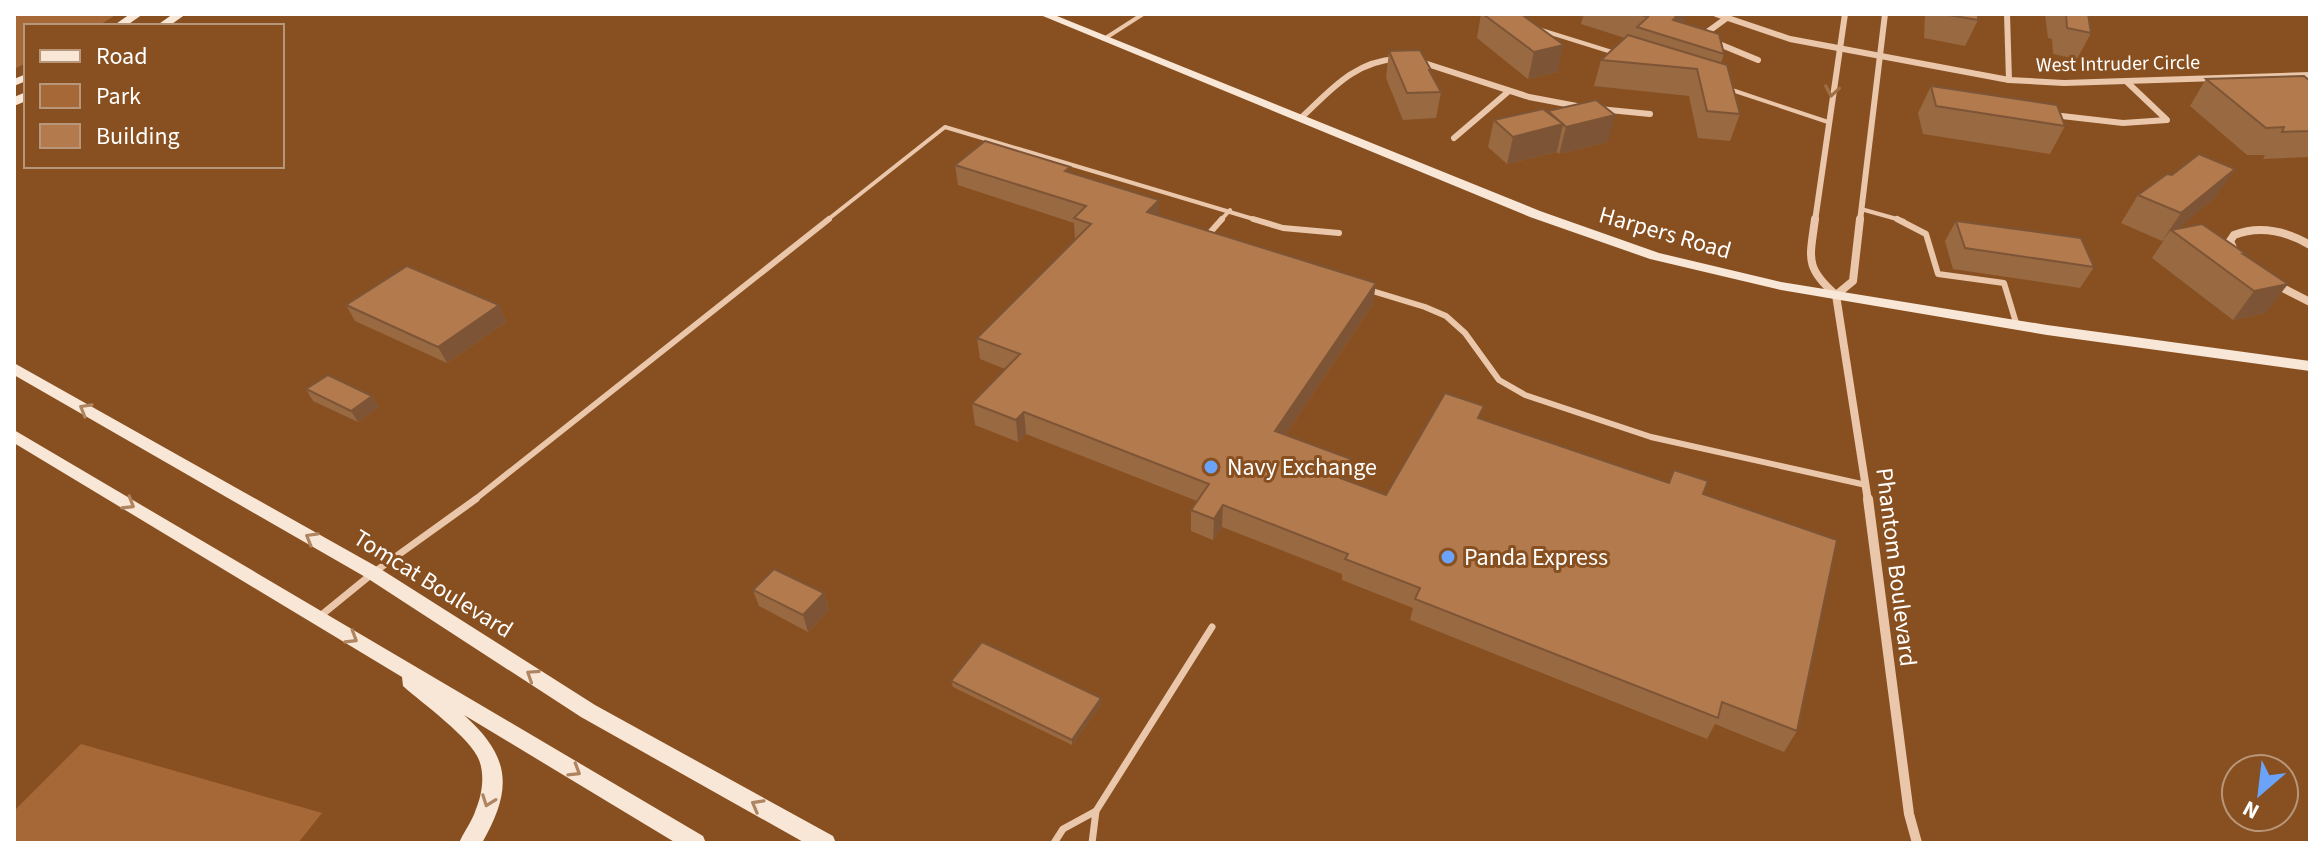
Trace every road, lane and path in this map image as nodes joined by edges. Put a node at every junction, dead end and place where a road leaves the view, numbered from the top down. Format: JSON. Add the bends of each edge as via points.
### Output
{"nodes":[{"id":1,"x":1043,"y":14,"type":"edge"},
{"id":2,"x":1143,"y":14,"type":"edge"},
{"id":3,"x":1716,"y":14,"type":"edge"},
{"id":4,"x":1845,"y":14,"type":"edge"},
{"id":5,"x":1885,"y":14,"type":"edge"},
{"id":6,"x":2007,"y":14,"type":"edge"},
{"id":7,"x":1730,"y":16,"type":"edge"},
{"id":8,"x":1533,"y":27,"type":"edge"},
{"id":9,"x":1104,"y":39,"type":"junction"},
{"id":10,"x":1839,"y":48,"type":"junction"},
{"id":11,"x":1618,"y":53,"type":"edge"},
{"id":12,"x":1880,"y":56,"type":"junction"},
{"id":13,"x":1758,"y":60,"type":"dead end"},
{"id":14,"x":2310,"y":75,"type":"edge"},
{"id":15,"x":2284,"y":76,"type":"junction"},
{"id":16,"x":2009,"y":80,"type":"junction"},
{"id":17,"x":2126,"y":81,"type":"junction"},
{"id":18,"x":2297,"y":85,"type":"edge"},
{"id":19,"x":1723,"y":87,"type":"edge"},
{"id":20,"x":1509,"y":91,"type":"junction"},
{"id":21,"x":2042,"y":113,"type":"edge"},
{"id":22,"x":1650,"y":114,"type":"dead end"},
{"id":23,"x":1301,"y":118,"type":"junction"},
{"id":24,"x":1828,"y":122,"type":"junction"},
{"id":25,"x":1454,"y":138,"type":"dead end"},
{"id":26,"x":1861,"y":209,"type":"junction"},
{"id":27,"x":1230,"y":210,"type":"junction"},
{"id":28,"x":1339,"y":233,"type":"dead end"},
{"id":29,"x":1220,"y":243,"type":"edge"},
{"id":30,"x":2310,"y":245,"type":"edge"},
{"id":31,"x":2245,"y":260,"type":"edge"},
{"id":32,"x":2271,"y":281,"type":"edge"},
{"id":33,"x":1354,"y":286,"type":"edge"},
{"id":34,"x":1836,"y":295,"type":"junction"},
{"id":35,"x":2309,"y":301,"type":"edge"},
{"id":36,"x":2017,"y":326,"type":"junction"},
{"id":37,"x":2310,"y":366,"type":"edge"},
{"id":38,"x":14,"y":368,"type":"edge"},
{"id":39,"x":17,"y":441,"type":"edge"},
{"id":40,"x":1866,"y":485,"type":"junction"},
{"id":41,"x":373,"y":573,"type":"junction"},
{"id":42,"x":318,"y":617,"type":"junction"},
{"id":43,"x":1212,"y":627,"type":"dead end"},
{"id":44,"x":385,"y":658,"type":"junction"},
{"id":45,"x":1096,"y":811,"type":"junction"},
{"id":46,"x":470,"y":843,"type":"edge"},
{"id":47,"x":695,"y":843,"type":"edge"},
{"id":48,"x":825,"y":843,"type":"edge"},
{"id":49,"x":1054,"y":843,"type":"edge"},
{"id":50,"x":1092,"y":843,"type":"edge"},
{"id":51,"x":1917,"y":843,"type":"edge"}],
"edges":[{"from":1,"to":9,"type":"main road","name":"Harpers Road"},
{"from":2,"to":9,"type":"lane"},
{"from":3,"to":7,"type":"street","name":"West Intruder Circle"},
{"from":4,"to":10,"type":"street"},
{"from":5,"to":12,"type":"street"},
{"from":6,"to":16,"type":"street"},
{"from":7,"to":10,"type":"street","name":"West Intruder Circle","via":[[1790,39]]},
{"from":7,"to":13,"type":"street","via":[[1706,33],[1707,39]]},
{"from":8,"to":11,"type":"lane"},
{"from":9,"to":23,"type":"main road","name":"Harpers Road"},
{"from":10,"to":12,"type":"street","name":"West Intruder Circle"},
{"from":10,"to":24,"type":"street","one_way":true},
{"from":12,"to":16,"type":"street","name":"West Intruder Circle"},
{"from":12,"to":26,"type":"street"},
{"from":14,"to":15,"type":"street","name":"West Intruder Circle"},
{"from":15,"to":17,"type":"street","name":"West Intruder Circle"},
{"from":15,"to":18,"type":"street"},
{"from":16,"to":17,"type":"street","name":"West Intruder Circle"},
{"from":17,"to":21,"type":"street","via":[[2167,120],[2123,123]]},
{"from":19,"to":24,"type":"lane"},
{"from":20,"to":22,"type":"street","via":[[1547,102]]},
{"from":20,"to":23,"type":"street","via":[[1428,63],[1390,58],[1355,68]]},
{"from":20,"to":25,"type":"street"},
{"from":23,"to":34,"type":"main road","name":"Harpers Road","via":[[1535,214],[1655,256]]},
{"from":24,"to":34,"type":"street","via":[[1809,263]]},
{"from":26,"to":34,"type":"street","via":[[1853,281]]},
{"from":26,"to":36,"type":"lane","via":[[1908,222],[1926,234],[1938,274],[2004,283]]},
{"from":27,"to":28,"type":"lane","via":[[1283,228]]},
{"from":27,"to":29,"type":"lane","via":[[1205,238]]},
{"from":27,"to":41,"type":"lane","via":[[945,127],[472,502]]},
{"from":30,"to":31,"type":"street","via":[[2282,233],[2242,231],[2230,241]]},
{"from":32,"to":35,"type":"street"},
{"from":33,"to":40,"type":"lane","via":[[1454,322],[1495,379],[1524,395],[1640,433]]},
{"from":34,"to":36,"type":"main road","name":"Harpers Road"},
{"from":34,"to":40,"type":"street","name":"Phantom Boulevard"},
{"from":36,"to":37,"type":"main road","name":"Harpers Road"},
{"from":41,"to":38,"type":"main road","name":"Tomcat Boulevard","one_way":true},
{"from":39,"to":42,"type":"main road","one_way":true},
{"from":40,"to":51,"type":"street","name":"Phantom Boulevard","via":[[1900,753]]},
{"from":41,"to":42,"type":"lane"},
{"from":48,"to":41,"type":"main road","name":"Tomcat Boulevard","one_way":true,"via":[[588,711]]},
{"from":42,"to":44,"type":"main road","one_way":true},
{"from":43,"to":45,"type":"lane"},
{"from":44,"to":46,"type":"main road","one_way":true,"via":[[486,750],[494,785]]},
{"from":44,"to":47,"type":"main road","one_way":true},
{"from":45,"to":49,"type":"lane","via":[[1063,829]]},
{"from":45,"to":50,"type":"lane"}]}
